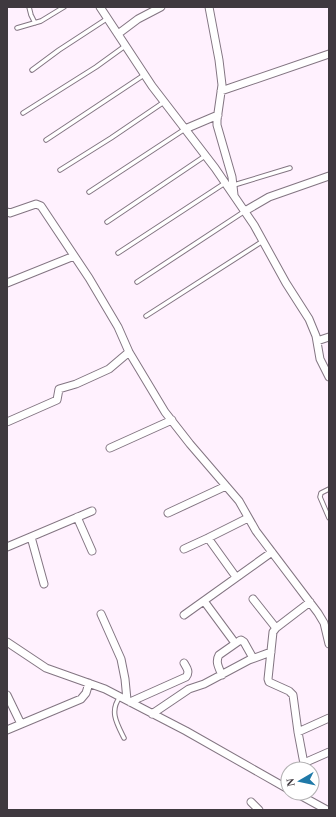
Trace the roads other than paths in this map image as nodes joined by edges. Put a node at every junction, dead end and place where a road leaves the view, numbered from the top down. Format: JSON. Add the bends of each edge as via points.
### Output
{"nodes":[{"id":1,"x":29,"y":7,"type":"edge"},
{"id":2,"x":64,"y":7,"type":"edge"},
{"id":3,"x":100,"y":7,"type":"edge"},
{"id":4,"x":160,"y":7,"type":"edge"},
{"id":5,"x":209,"y":7,"type":"edge"},
{"id":6,"x":151,"y":9,"type":"edge"},
{"id":7,"x":108,"y":18,"type":"junction"},
{"id":8,"x":35,"y":23,"type":"junction"},
{"id":9,"x":17,"y":28,"type":"dead end"},
{"id":10,"x":118,"y":34,"type":"junction"},
{"id":11,"x":126,"y":46,"type":"junction"},
{"id":12,"x":329,"y":54,"type":"edge"},
{"id":13,"x":32,"y":70,"type":"dead end"},
{"id":14,"x":144,"y":74,"type":"junction"},
{"id":15,"x":221,"y":91,"type":"junction"},
{"id":16,"x":164,"y":102,"type":"junction"},
{"id":17,"x":23,"y":113,"type":"dead end"},
{"id":18,"x":218,"y":115,"type":"junction"},
{"id":19,"x":185,"y":129,"type":"junction"},
{"id":20,"x":46,"y":140,"type":"dead end"},
{"id":21,"x":205,"y":156,"type":"junction"},
{"id":22,"x":290,"y":168,"type":"dead end"},
{"id":23,"x":60,"y":170,"type":"dead end"},
{"id":24,"x":329,"y":176,"type":"edge"},
{"id":25,"x":225,"y":183,"type":"junction"},
{"id":26,"x":234,"y":185,"type":"junction"},
{"id":27,"x":89,"y":192,"type":"dead end"},
{"id":28,"x":234,"y":196,"type":"junction"},
{"id":29,"x":245,"y":211,"type":"junction"},
{"id":30,"x":7,"y":212,"type":"edge"},
{"id":31,"x":107,"y":222,"type":"dead end"},
{"id":32,"x":263,"y":241,"type":"junction"},
{"id":33,"x":118,"y":253,"type":"dead end"},
{"id":34,"x":74,"y":256,"type":"junction"},
{"id":35,"x":137,"y":282,"type":"dead end"},
{"id":36,"x":7,"y":283,"type":"edge"},
{"id":37,"x":146,"y":316,"type":"dead end"},
{"id":38,"x":329,"y":337,"type":"edge"},
{"id":39,"x":317,"y":341,"type":"junction"},
{"id":40,"x":129,"y":352,"type":"junction"},
{"id":41,"x":329,"y":377,"type":"edge"},
{"id":42,"x":172,"y":420,"type":"junction"},
{"id":43,"x":7,"y":422,"type":"edge"},
{"id":44,"x":110,"y":448,"type":"dead end"},
{"id":45,"x":226,"y":486,"type":"junction"},
{"id":46,"x":329,"y":489,"type":"edge"},
{"id":47,"x":92,"y":511,"type":"dead end"},
{"id":48,"x":168,"y":513,"type":"dead end"},
{"id":49,"x":77,"y":517,"type":"junction"},
{"id":50,"x":248,"y":518,"type":"junction"},
{"id":51,"x":329,"y":518,"type":"edge"},
{"id":52,"x":31,"y":537,"type":"junction"},
{"id":53,"x":208,"y":538,"type":"junction"},
{"id":54,"x":7,"y":547,"type":"edge"},
{"id":55,"x":184,"y":549,"type":"dead end"},
{"id":56,"x":92,"y":551,"type":"dead end"},
{"id":57,"x":272,"y":552,"type":"junction"},
{"id":58,"x":236,"y":578,"type":"junction"},
{"id":59,"x":44,"y":584,"type":"dead end"},
{"id":60,"x":253,"y":599,"type":"dead end"},
{"id":61,"x":204,"y":602,"type":"junction"},
{"id":62,"x":310,"y":602,"type":"junction"},
{"id":63,"x":101,"y":614,"type":"dead end"},
{"id":64,"x":184,"y":616,"type":"dead end"},
{"id":65,"x":276,"y":628,"type":"junction"},
{"id":66,"x":7,"y":642,"type":"edge"},
{"id":67,"x":235,"y":644,"type":"junction"},
{"id":68,"x":329,"y":644,"type":"edge"},
{"id":69,"x":271,"y":652,"type":"junction"},
{"id":70,"x":253,"y":658,"type":"junction"},
{"id":71,"x":184,"y":663,"type":"dead end"},
{"id":72,"x":222,"y":675,"type":"junction"},
{"id":73,"x":89,"y":684,"type":"junction"},
{"id":74,"x":7,"y":695,"type":"edge"},
{"id":75,"x":126,"y":699,"type":"junction"},
{"id":76,"x":152,"y":714,"type":"junction"},
{"id":77,"x":329,"y":718,"type":"edge"},
{"id":78,"x":22,"y":724,"type":"junction"},
{"id":79,"x":7,"y":730,"type":"edge"},
{"id":80,"x":298,"y":732,"type":"junction"},
{"id":81,"x":124,"y":738,"type":"dead end"},
{"id":82,"x":329,"y":752,"type":"edge"},
{"id":83,"x":303,"y":761,"type":"edge"},
{"id":84,"x":313,"y":761,"type":"edge"},
{"id":85,"x":280,"y":784,"type":"edge"},
{"id":86,"x":310,"y":801,"type":"edge"},
{"id":87,"x":251,"y":802,"type":"dead end"},
{"id":88,"x":321,"y":809,"type":"edge"},
{"id":89,"x":259,"y":810,"type":"edge"}],
"edges":[{"from":1,"to":8,"type":"lane"},
{"from":2,"to":8,"type":"lane"},
{"from":3,"to":7,"type":"street"},
{"from":4,"to":6,"type":"street"},
{"from":5,"to":15,"type":"street","via":[[220,60]]},
{"from":6,"to":10,"type":"street"},
{"from":7,"to":10,"type":"street"},
{"from":7,"to":13,"type":"lane"},
{"from":8,"to":9,"type":"lane"},
{"from":10,"to":11,"type":"street"},
{"from":11,"to":14,"type":"street"},
{"from":11,"to":17,"type":"lane"},
{"from":12,"to":15,"type":"street"},
{"from":14,"to":16,"type":"street"},
{"from":14,"to":20,"type":"lane"},
{"from":15,"to":18,"type":"street"},
{"from":16,"to":19,"type":"street"},
{"from":16,"to":23,"type":"lane"},
{"from":18,"to":19,"type":"street"},
{"from":18,"to":26,"type":"street","via":[[217,125]]},
{"from":19,"to":21,"type":"street"},
{"from":19,"to":27,"type":"lane"},
{"from":21,"to":25,"type":"street"},
{"from":21,"to":31,"type":"lane"},
{"from":22,"to":26,"type":"lane"},
{"from":24,"to":29,"type":"street","via":[[269,197]]},
{"from":25,"to":28,"type":"street"},
{"from":25,"to":33,"type":"lane"},
{"from":26,"to":28,"type":"street"},
{"from":28,"to":29,"type":"street"},
{"from":29,"to":32,"type":"street"},
{"from":29,"to":35,"type":"lane"},
{"from":30,"to":34,"type":"street","via":[[38,204]]},
{"from":32,"to":37,"type":"lane"},
{"from":32,"to":39,"type":"street","via":[[309,318]]},
{"from":34,"to":36,"type":"street"},
{"from":34,"to":40,"type":"street","via":[[118,327]]},
{"from":38,"to":39,"type":"street"},
{"from":39,"to":41,"type":"street","via":[[320,359]]},
{"from":40,"to":42,"type":"street"},
{"from":40,"to":43,"type":"street","via":[[109,369],[59,389],[57,400]]},
{"from":42,"to":44,"type":"street"},
{"from":42,"to":45,"type":"street"},
{"from":45,"to":48,"type":"street"},
{"from":45,"to":50,"type":"street","via":[[239,501]]},
{"from":46,"to":51,"type":"lane","via":[[320,495]]},
{"from":47,"to":49,"type":"street"},
{"from":49,"to":52,"type":"street"},
{"from":49,"to":56,"type":"street"},
{"from":50,"to":53,"type":"street"},
{"from":50,"to":57,"type":"street"},
{"from":52,"to":54,"type":"street"},
{"from":52,"to":59,"type":"street"},
{"from":53,"to":55,"type":"street"},
{"from":53,"to":58,"type":"street"},
{"from":57,"to":58,"type":"street"},
{"from":57,"to":62,"type":"street"},
{"from":58,"to":61,"type":"street"},
{"from":60,"to":65,"type":"street"},
{"from":61,"to":64,"type":"street"},
{"from":61,"to":67,"type":"street"},
{"from":62,"to":65,"type":"street"},
{"from":62,"to":68,"type":"street","via":[[322,619]]},
{"from":63,"to":75,"type":"street","via":[[121,659]]},
{"from":65,"to":69,"type":"street","via":[[273,632]]},
{"from":66,"to":73,"type":"street","via":[[46,668]]},
{"from":67,"to":70,"type":"street","via":[[241,640],[244,642]]},
{"from":67,"to":72,"type":"street","via":[[216,659]]},
{"from":69,"to":70,"type":"street"},
{"from":69,"to":80,"type":"street","via":[[269,681],[292,693]]},
{"from":70,"to":72,"type":"street"},
{"from":71,"to":75,"type":"street","via":[[188,669],[186,677]]},
{"from":72,"to":76,"type":"street","via":[[189,689]]},
{"from":73,"to":75,"type":"street"},
{"from":73,"to":78,"type":"street","via":[[86,693],[80,699]]},
{"from":74,"to":78,"type":"street"},
{"from":75,"to":76,"type":"street"},
{"from":75,"to":81,"type":"lane","via":[[117,701],[114,712]]},
{"from":76,"to":85,"type":"street"},
{"from":77,"to":80,"type":"street"},
{"from":78,"to":79,"type":"street"},
{"from":80,"to":83,"type":"street"},
{"from":82,"to":84,"type":"street"},
{"from":86,"to":88,"type":"street"},
{"from":87,"to":89,"type":"street"}]}
